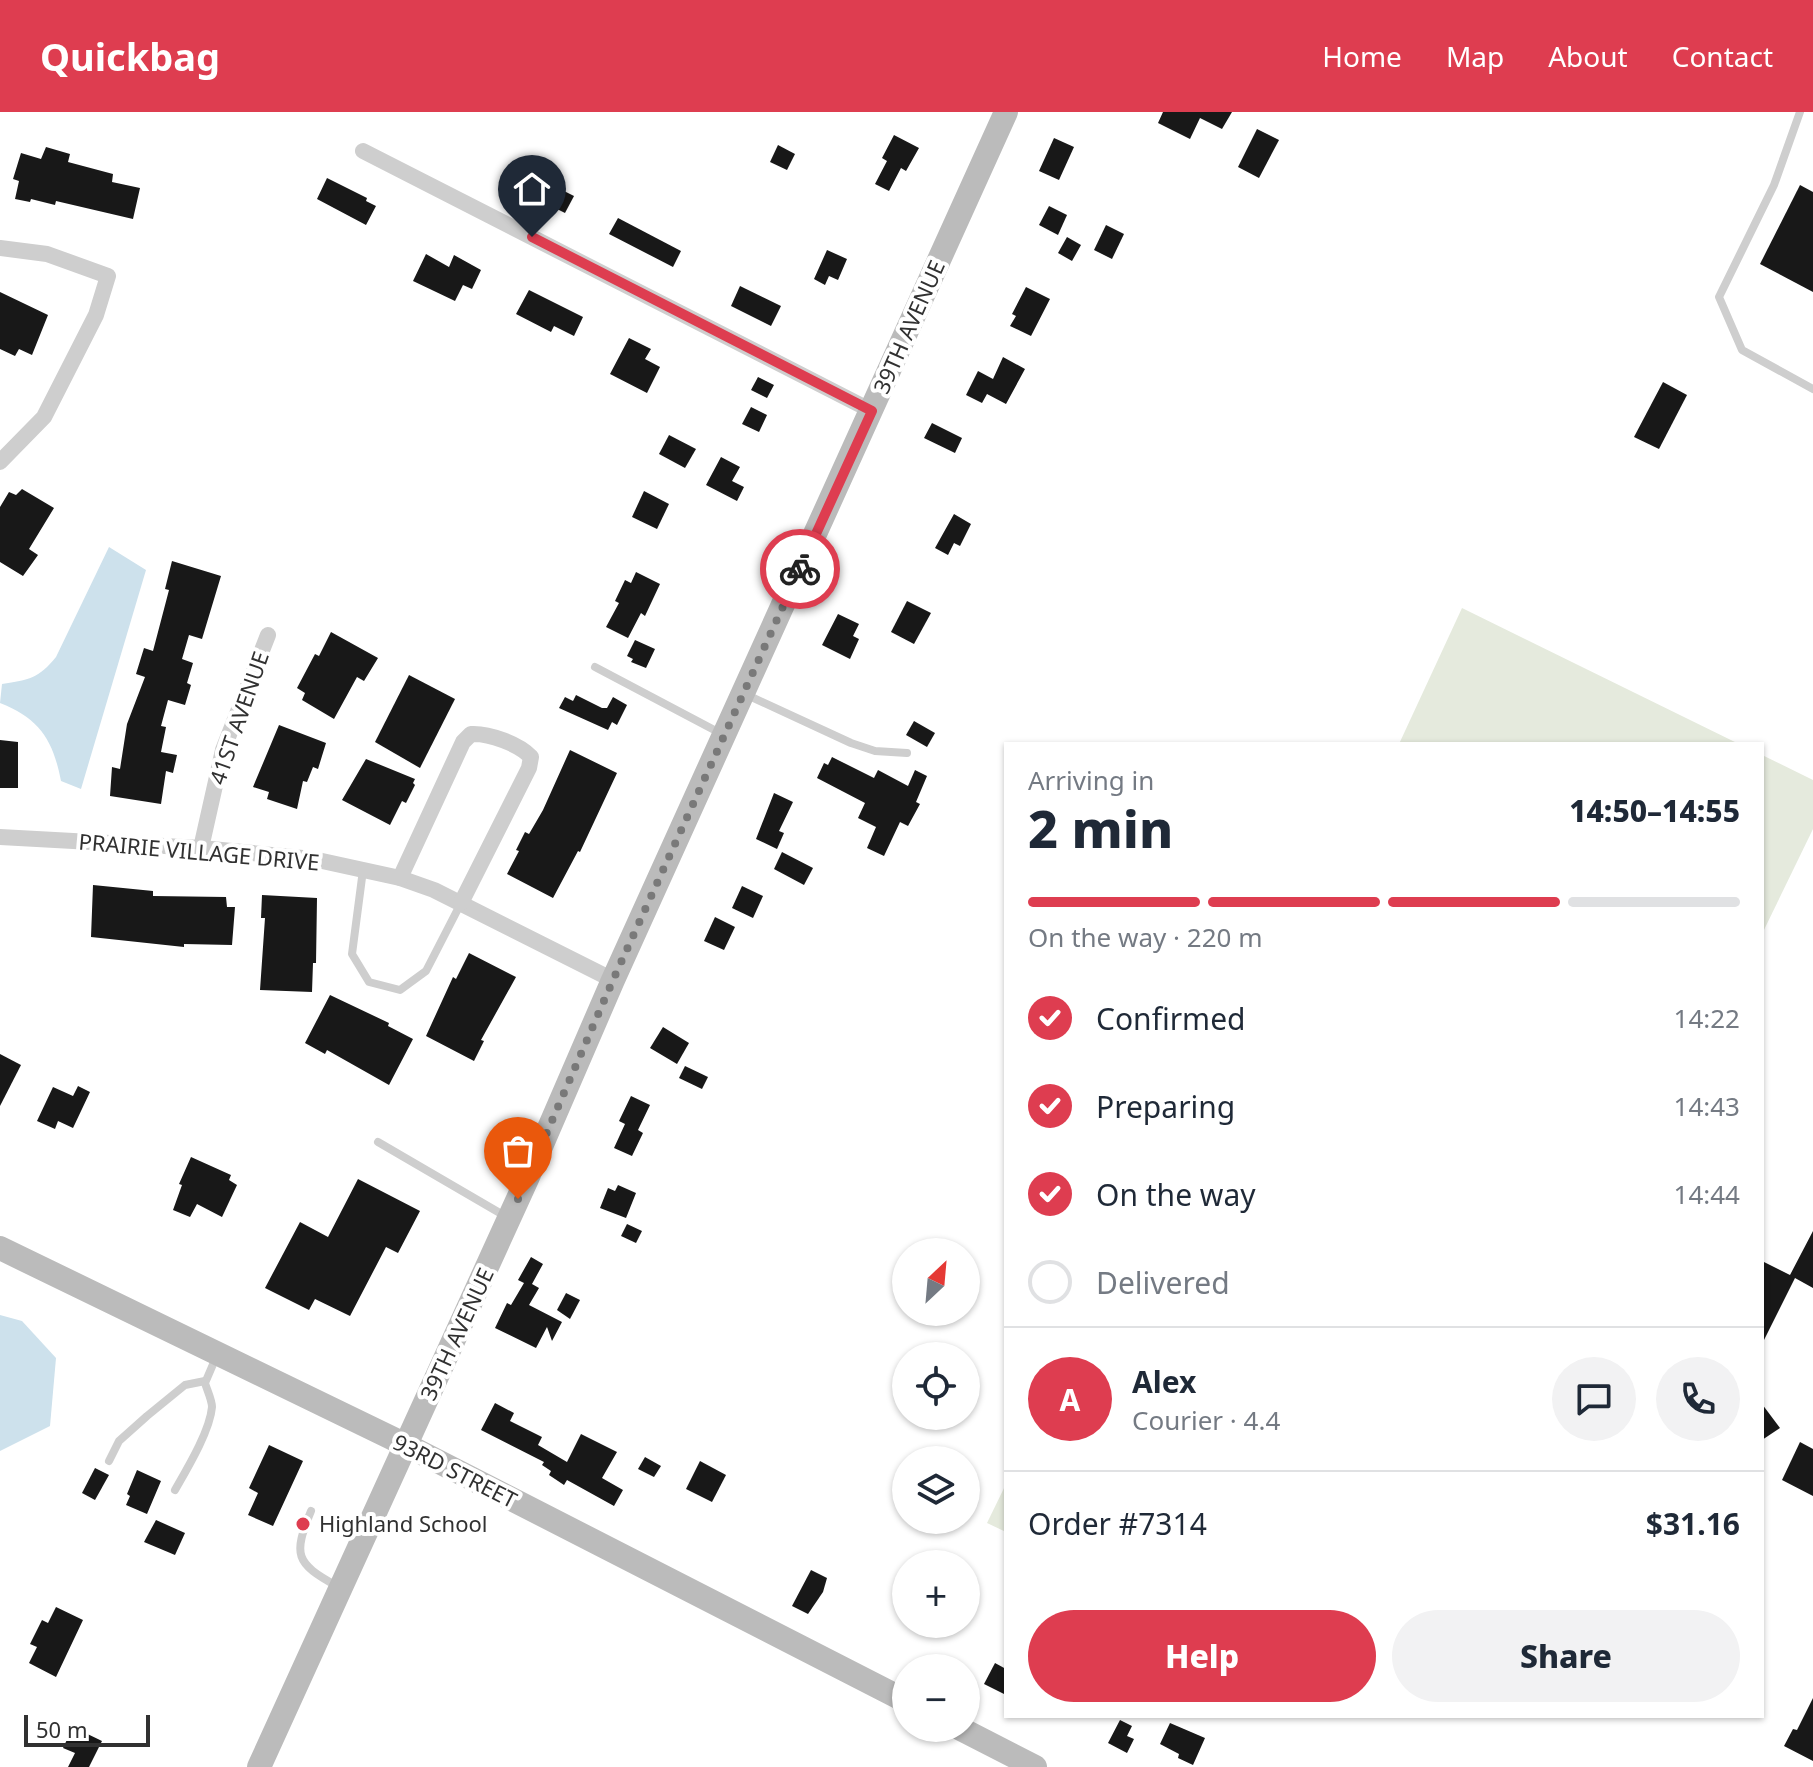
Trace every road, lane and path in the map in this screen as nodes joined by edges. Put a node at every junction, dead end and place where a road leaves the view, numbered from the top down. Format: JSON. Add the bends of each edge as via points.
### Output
{"nodes":[{"id":1,"x":1006,"y":112,"type":"edge"},
{"id":2,"x":1800,"y":112,"type":"edge"},
{"id":3,"x":363,"y":151,"type":"dead end"},
{"id":4,"x":0,"y":248,"type":"edge"},
{"id":5,"x":1813,"y":389,"type":"edge"},
{"id":6,"x":872,"y":411,"type":"junction"},
{"id":7,"x":0,"y":462,"type":"edge"},
{"id":8,"x":268,"y":635,"type":"dead end"},
{"id":9,"x":595,"y":667,"type":"dead end"},
{"id":10,"x":744,"y":693,"type":"junction"},
{"id":11,"x":725,"y":735,"type":"junction"},
{"id":12,"x":907,"y":753,"type":"dead end"},
{"id":13,"x":0,"y":837,"type":"edge"},
{"id":14,"x":201,"y":848,"type":"junction"},
{"id":15,"x":363,"y":870,"type":"junction"},
{"id":16,"x":400,"y":878,"type":"junction"},
{"id":17,"x":461,"y":903,"type":"junction"},
{"id":18,"x":613,"y":980,"type":"junction"},
{"id":19,"x":378,"y":1142,"type":"dead end"},
{"id":20,"x":510,"y":1218,"type":"junction"},
{"id":21,"x":0,"y":1248,"type":"edge"},
{"id":22,"x":218,"y":1354,"type":"junction"},
{"id":23,"x":205,"y":1381,"type":"junction"},
{"id":24,"x":406,"y":1445,"type":"junction"},
{"id":25,"x":109,"y":1461,"type":"dead end"},
{"id":26,"x":175,"y":1490,"type":"dead end"},
{"id":27,"x":311,"y":1511,"type":"dead end"},
{"id":28,"x":341,"y":1588,"type":"junction"},
{"id":29,"x":892,"y":1694,"type":"edge"},
{"id":30,"x":980,"y":1739,"type":"edge"},
{"id":31,"x":259,"y":1767,"type":"edge"},
{"id":32,"x":1035,"y":1767,"type":"edge"}],
"edges":[{"from":1,"to":6,"type":"main road","name":"39TH AVENUE"},
{"from":2,"to":5,"type":"lane","via":[[1774,185],[1719,297],[1742,350]]},
{"from":3,"to":6,"type":"street"},
{"from":4,"to":7,"type":"street","via":[[47,254],[108,276],[96,315],[44,417]]},
{"from":6,"to":10,"type":"main road","name":"39TH AVENUE"},
{"from":8,"to":14,"type":"street","name":"41ST AVENUE","via":[[223,750]]},
{"from":9,"to":11,"type":"lane"},
{"from":10,"to":11,"type":"main road","name":"39TH AVENUE"},
{"from":10,"to":12,"type":"lane","via":[[851,743]]},
{"from":11,"to":18,"type":"main road","name":"39TH AVENUE"},
{"from":13,"to":14,"type":"street","name":"PRAIRIE VILLAGE DRIVE"},
{"from":14,"to":15,"type":"street","name":"PRAIRIE VILLAGE DRIVE","via":[[313,859]]},
{"from":15,"to":16,"type":"street","name":"PRAIRIE VILLAGE DRIVE"},
{"from":15,"to":17,"type":"lane","via":[[352,954],[369,982],[400,990],[426,971]]},
{"from":16,"to":17,"type":"street","name":"PRAIRIE VILLAGE DRIVE"},
{"from":16,"to":17,"type":"street","via":[[463,742],[471,734],[482,734],[525,750],[531,757],[529,768]]},
{"from":17,"to":18,"type":"street","name":"PRAIRIE VILLAGE DRIVE"},
{"from":18,"to":20,"type":"main road","name":"39TH AVENUE"},
{"from":19,"to":20,"type":"lane"},
{"from":20,"to":24,"type":"main road","name":"39TH AVENUE"},
{"from":21,"to":22,"type":"main road","name":"93RD STREET"},
{"from":22,"to":23,"type":"lane"},
{"from":22,"to":24,"type":"main road","name":"93RD STREET"},
{"from":23,"to":25,"type":"lane","via":[[185,1385],[147,1416],[119,1441]]},
{"from":23,"to":26,"type":"lane","via":[[210,1414]]},
{"from":24,"to":28,"type":"main road","name":"39TH AVENUE"},
{"from":24,"to":29,"type":"main road","name":"93RD STREET"},
{"from":27,"to":28,"type":"lane","via":[[300,1539],[300,1556],[313,1572]]},
{"from":28,"to":31,"type":"main road","name":"39TH AVENUE"},
{"from":30,"to":32,"type":"main road"}]}
